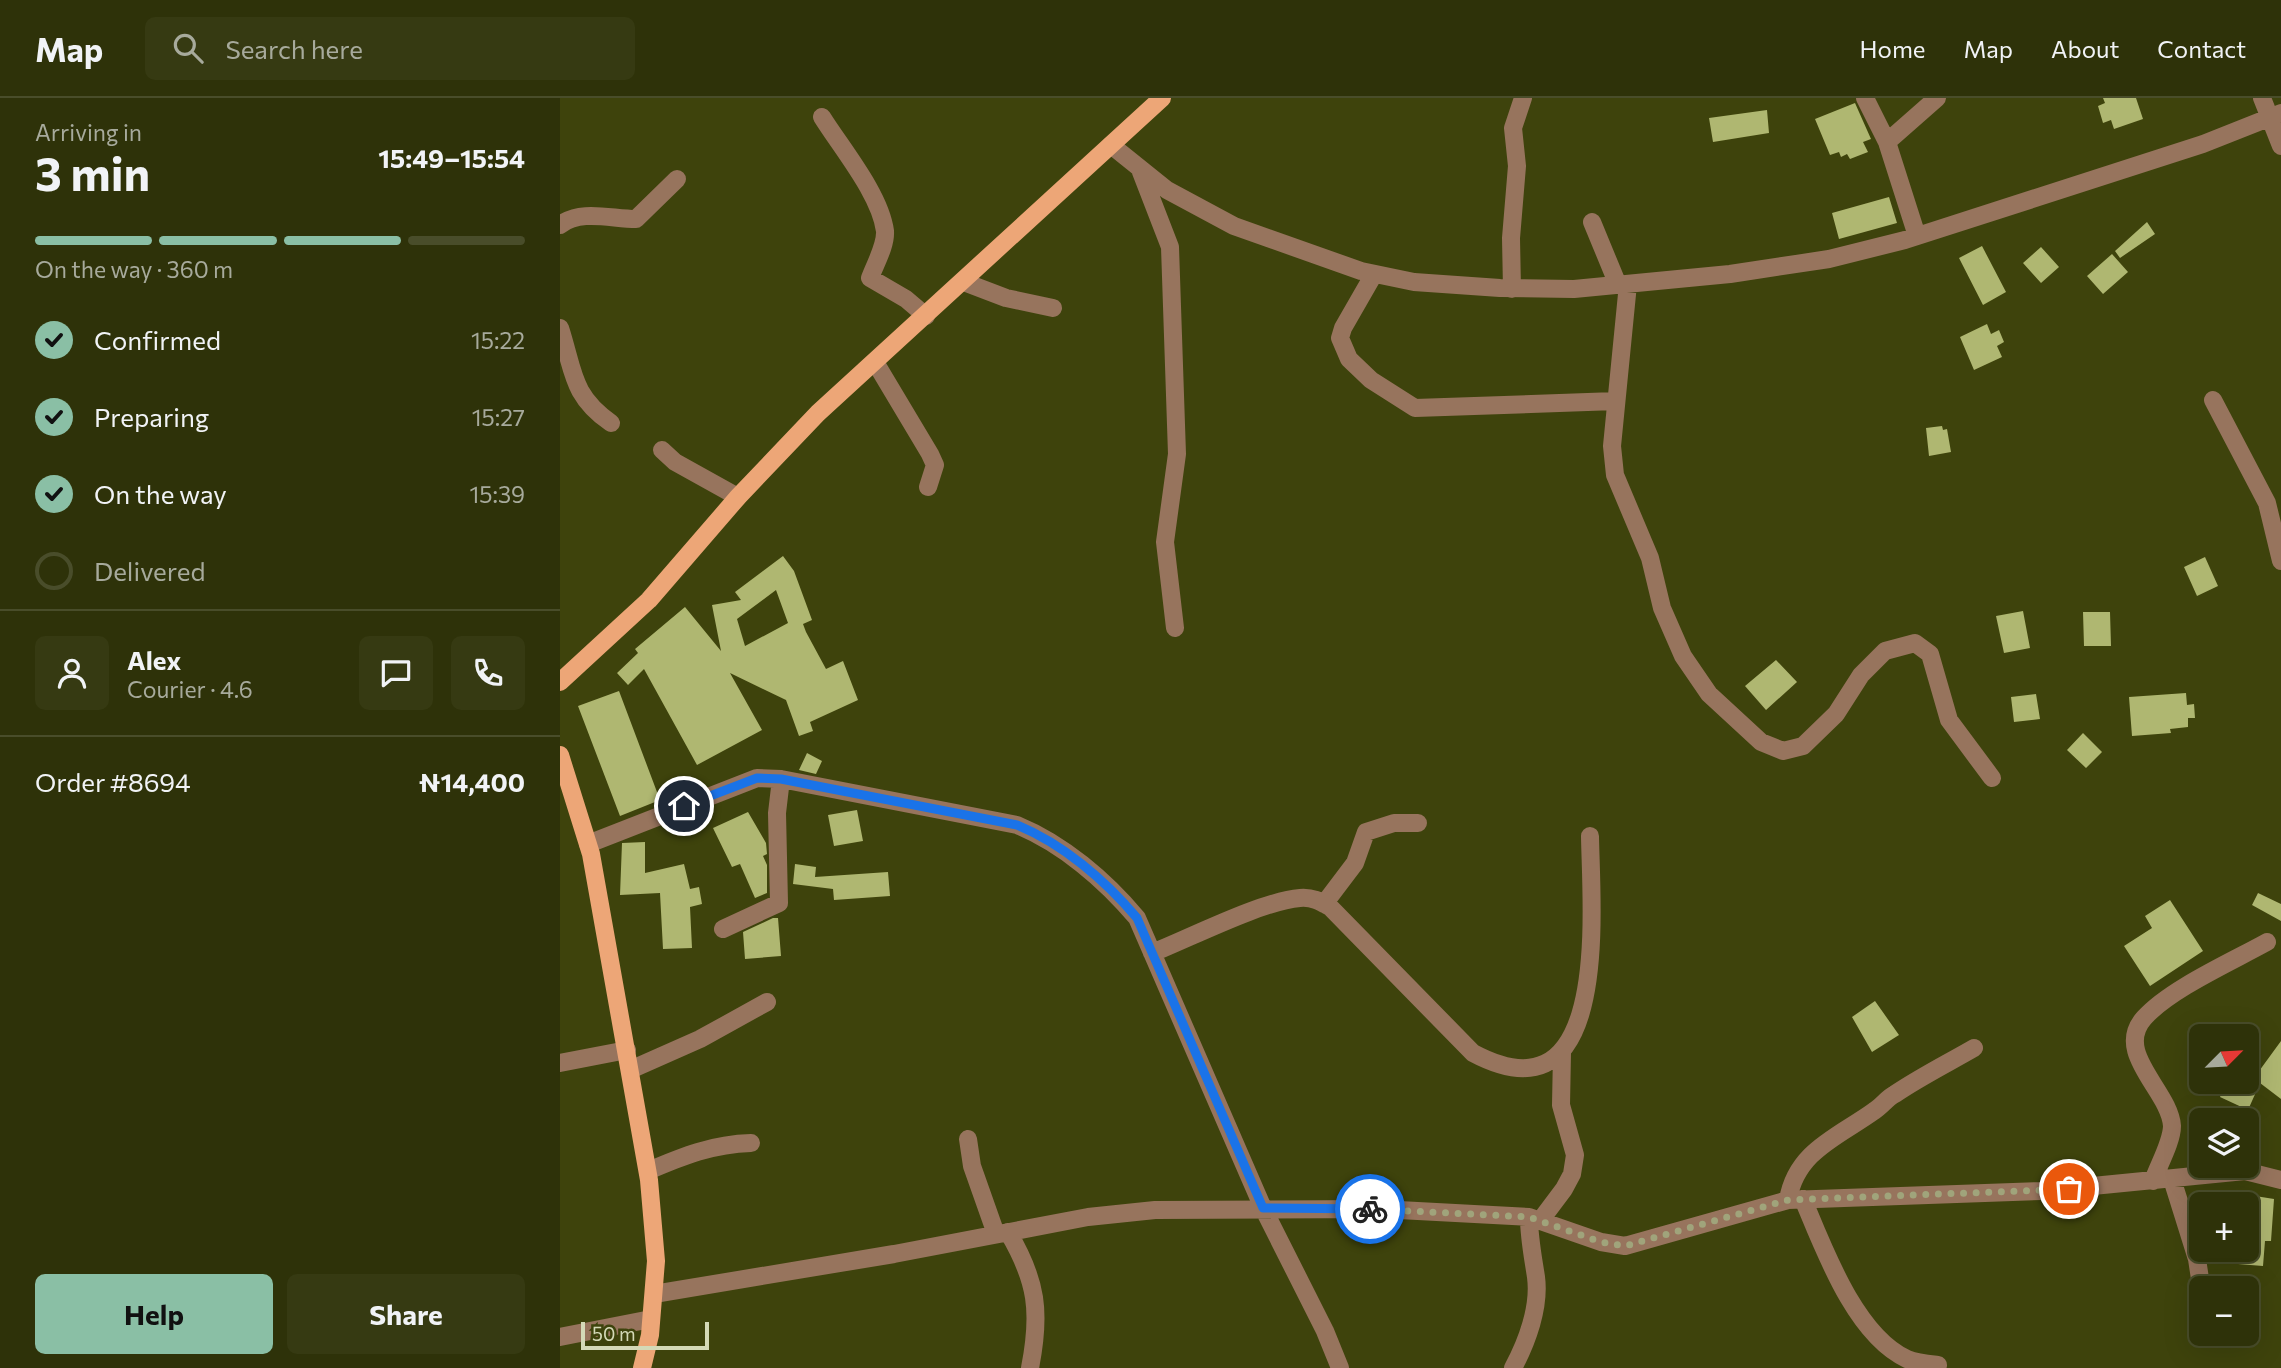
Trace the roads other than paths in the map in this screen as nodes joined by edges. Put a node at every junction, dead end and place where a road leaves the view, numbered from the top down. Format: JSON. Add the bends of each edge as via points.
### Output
{"nodes":[{"id":1,"x":1162,"y":98,"type":"edge"},
{"id":2,"x":1523,"y":98,"type":"edge"},
{"id":3,"x":1866,"y":98,"type":"edge"},
{"id":4,"x":1937,"y":98,"type":"edge"},
{"id":5,"x":2262,"y":98,"type":"edge"},
{"id":6,"x":2275,"y":115,"type":"edge"},
{"id":7,"x":822,"y":117,"type":"dead end"},
{"id":8,"x":1887,"y":142,"type":"junction"},
{"id":9,"x":1111,"y":145,"type":"junction"},
{"id":10,"x":2281,"y":146,"type":"edge"},
{"id":11,"x":1141,"y":172,"type":"junction"},
{"id":12,"x":677,"y":179,"type":"dead end"},
{"id":13,"x":1592,"y":222,"type":"dead end"},
{"id":14,"x":560,"y":225,"type":"edge"},
{"id":15,"x":1917,"y":236,"type":"junction"},
{"id":16,"x":1374,"y":274,"type":"junction"},
{"id":17,"x":964,"y":282,"type":"junction"},
{"id":18,"x":1623,"y":285,"type":"junction"},
{"id":19,"x":1512,"y":289,"type":"junction"},
{"id":20,"x":1053,"y":308,"type":"dead end"},
{"id":21,"x":926,"y":316,"type":"junction"},
{"id":22,"x":560,"y":328,"type":"edge"},
{"id":23,"x":875,"y":362,"type":"junction"},
{"id":24,"x":2213,"y":400,"type":"dead end"},
{"id":25,"x":1616,"y":401,"type":"junction"},
{"id":26,"x":611,"y":423,"type":"dead end"},
{"id":27,"x":662,"y":450,"type":"dead end"},
{"id":28,"x":928,"y":487,"type":"dead end"},
{"id":29,"x":738,"y":497,"type":"junction"},
{"id":30,"x":2281,"y":561,"type":"edge"},
{"id":31,"x":1175,"y":628,"type":"dead end"},
{"id":32,"x":560,"y":682,"type":"edge"},
{"id":33,"x":560,"y":755,"type":"edge"},
{"id":34,"x":1992,"y":778,"type":"dead end"},
{"id":35,"x":781,"y":779,"type":"junction"},
{"id":36,"x":564,"y":791,"type":"edge"},
{"id":37,"x":1418,"y":823,"type":"dead end"},
{"id":38,"x":1590,"y":836,"type":"dead end"},
{"id":39,"x":588,"y":844,"type":"junction"},
{"id":40,"x":1324,"y":904,"type":"junction"},
{"id":41,"x":723,"y":929,"type":"dead end"},
{"id":42,"x":2267,"y":942,"type":"dead end"},
{"id":43,"x":1152,"y":953,"type":"junction"},
{"id":44,"x":767,"y":1002,"type":"dead end"},
{"id":45,"x":1974,"y":1048,"type":"dead end"},
{"id":46,"x":627,"y":1050,"type":"junction"},
{"id":47,"x":1562,"y":1053,"type":"junction"},
{"id":48,"x":560,"y":1063,"type":"edge"},
{"id":49,"x":630,"y":1070,"type":"junction"},
{"id":50,"x":968,"y":1139,"type":"dead end"},
{"id":51,"x":751,"y":1143,"type":"dead end"},
{"id":52,"x":648,"y":1171,"type":"junction"},
{"id":53,"x":2172,"y":1179,"type":"junction"},
{"id":54,"x":2281,"y":1180,"type":"edge"},
{"id":55,"x":2153,"y":1181,"type":"junction"},
{"id":56,"x":1796,"y":1200,"type":"junction"},
{"id":57,"x":1263,"y":1208,"type":"junction"},
{"id":58,"x":1535,"y":1219,"type":"junction"},
{"id":59,"x":1002,"y":1233,"type":"junction"},
{"id":60,"x":2200,"y":1276,"type":"edge"},
{"id":61,"x":653,"y":1294,"type":"junction"},
{"id":62,"x":651,"y":1319,"type":"junction"},
{"id":63,"x":560,"y":1337,"type":"edge"},
{"id":64,"x":1938,"y":1365,"type":"dead end"},
{"id":65,"x":642,"y":1368,"type":"edge"},
{"id":66,"x":1030,"y":1368,"type":"edge"},
{"id":67,"x":1340,"y":1368,"type":"edge"},
{"id":68,"x":1513,"y":1368,"type":"edge"}],
"edges":[{"from":1,"to":9,"type":"main road"},
{"from":2,"to":19,"type":"street","via":[[1513,128],[1517,166]]},
{"from":3,"to":8,"type":"street"},
{"from":4,"to":8,"type":"street"},
{"from":5,"to":6,"type":"street"},
{"from":6,"to":10,"type":"street"},
{"from":6,"to":15,"type":"street","via":[[2203,144]]},
{"from":7,"to":21,"type":"street","via":[[870,193],[885,232],[870,278]]},
{"from":8,"to":15,"type":"street"},
{"from":9,"to":11,"type":"street"},
{"from":9,"to":17,"type":"main road"},
{"from":11,"to":16,"type":"street","via":[[1234,226]]},
{"from":11,"to":31,"type":"street","via":[[1171,256],[1177,454],[1166,542]]},
{"from":12,"to":14,"type":"street","via":[[636,219],[584,215]]},
{"from":13,"to":18,"type":"street"},
{"from":15,"to":18,"type":"street","via":[[1829,259]]},
{"from":16,"to":19,"type":"street","via":[[1414,282]]},
{"from":16,"to":25,"type":"street","via":[[1343,328],[1343,349],[1371,380],[1415,408]]},
{"from":17,"to":20,"type":"street","via":[[1006,298]]},
{"from":17,"to":21,"type":"main road"},
{"from":18,"to":19,"type":"street"},
{"from":18,"to":25,"type":"street"},
{"from":21,"to":23,"type":"main road"},
{"from":22,"to":26,"type":"street","via":[[581,397]]},
{"from":23,"to":28,"type":"street","via":[[930,454],[935,466]]},
{"from":23,"to":29,"type":"main road","via":[[818,413]]},
{"from":24,"to":30,"type":"street","via":[[2267,503]]},
{"from":25,"to":34,"type":"street","via":[[1615,475],[1650,558],[1662,608],[1683,656],[1709,694],[1761,742],[1783,751],[1803,746],[1836,714],[1861,675],[1885,651],[1915,643],[1930,654],[1949,720]]},
{"from":27,"to":29,"type":"street"},
{"from":29,"to":32,"type":"main road","via":[[649,600]]},
{"from":33,"to":36,"type":"main road"},
{"from":35,"to":39,"type":"street","via":[[757,778]]},
{"from":35,"to":41,"type":"street","via":[[779,903]]},
{"from":35,"to":43,"type":"street","via":[[1017,825],[1044,836],[1120,898],[1137,918]]},
{"from":36,"to":39,"type":"main road"},
{"from":37,"to":40,"type":"street","via":[[1394,823],[1366,832],[1355,863]]},
{"from":38,"to":47,"type":"street","via":[[1585,1007]]},
{"from":39,"to":46,"type":"main road"},
{"from":40,"to":43,"type":"street","via":[[1299,898],[1265,907]]},
{"from":40,"to":47,"type":"street","via":[[1473,1053],[1515,1068],[1537,1065]]},
{"from":42,"to":55,"type":"street","via":[[2161,1002],[2141,1021],[2137,1057],[2167,1106],[2172,1127]]},
{"from":43,"to":57,"type":"street"},
{"from":44,"to":49,"type":"street"},
{"from":45,"to":56,"type":"street","via":[[1829,1139],[1806,1159],[1791,1181]]},
{"from":46,"to":48,"type":"street"},
{"from":46,"to":49,"type":"main road"},
{"from":47,"to":58,"type":"street","via":[[1561,1105],[1575,1155],[1572,1174]]},
{"from":49,"to":52,"type":"main road"},
{"from":50,"to":59,"type":"street","via":[[972,1166]]},
{"from":51,"to":52,"type":"street","via":[[702,1149]]},
{"from":52,"to":61,"type":"main road","via":[[656,1261]]},
{"from":53,"to":54,"type":"street","via":[[2245,1171]]},
{"from":53,"to":55,"type":"street"},
{"from":53,"to":60,"type":"street"},
{"from":55,"to":56,"type":"street","via":[[2042,1191]]},
{"from":56,"to":58,"type":"street","via":[[1625,1246]]},
{"from":56,"to":64,"type":"street","via":[[1866,1323],[1908,1360]]},
{"from":57,"to":58,"type":"street","via":[[1380,1209]]},
{"from":57,"to":59,"type":"street","via":[[1155,1209]]},
{"from":57,"to":67,"type":"street"},
{"from":58,"to":68,"type":"street","via":[[1529,1237],[1535,1303]]},
{"from":59,"to":61,"type":"street"},
{"from":59,"to":66,"type":"street","via":[[1026,1262],[1037,1304]]},
{"from":61,"to":62,"type":"main road"},
{"from":62,"to":63,"type":"street"},
{"from":62,"to":65,"type":"main road"}]}
